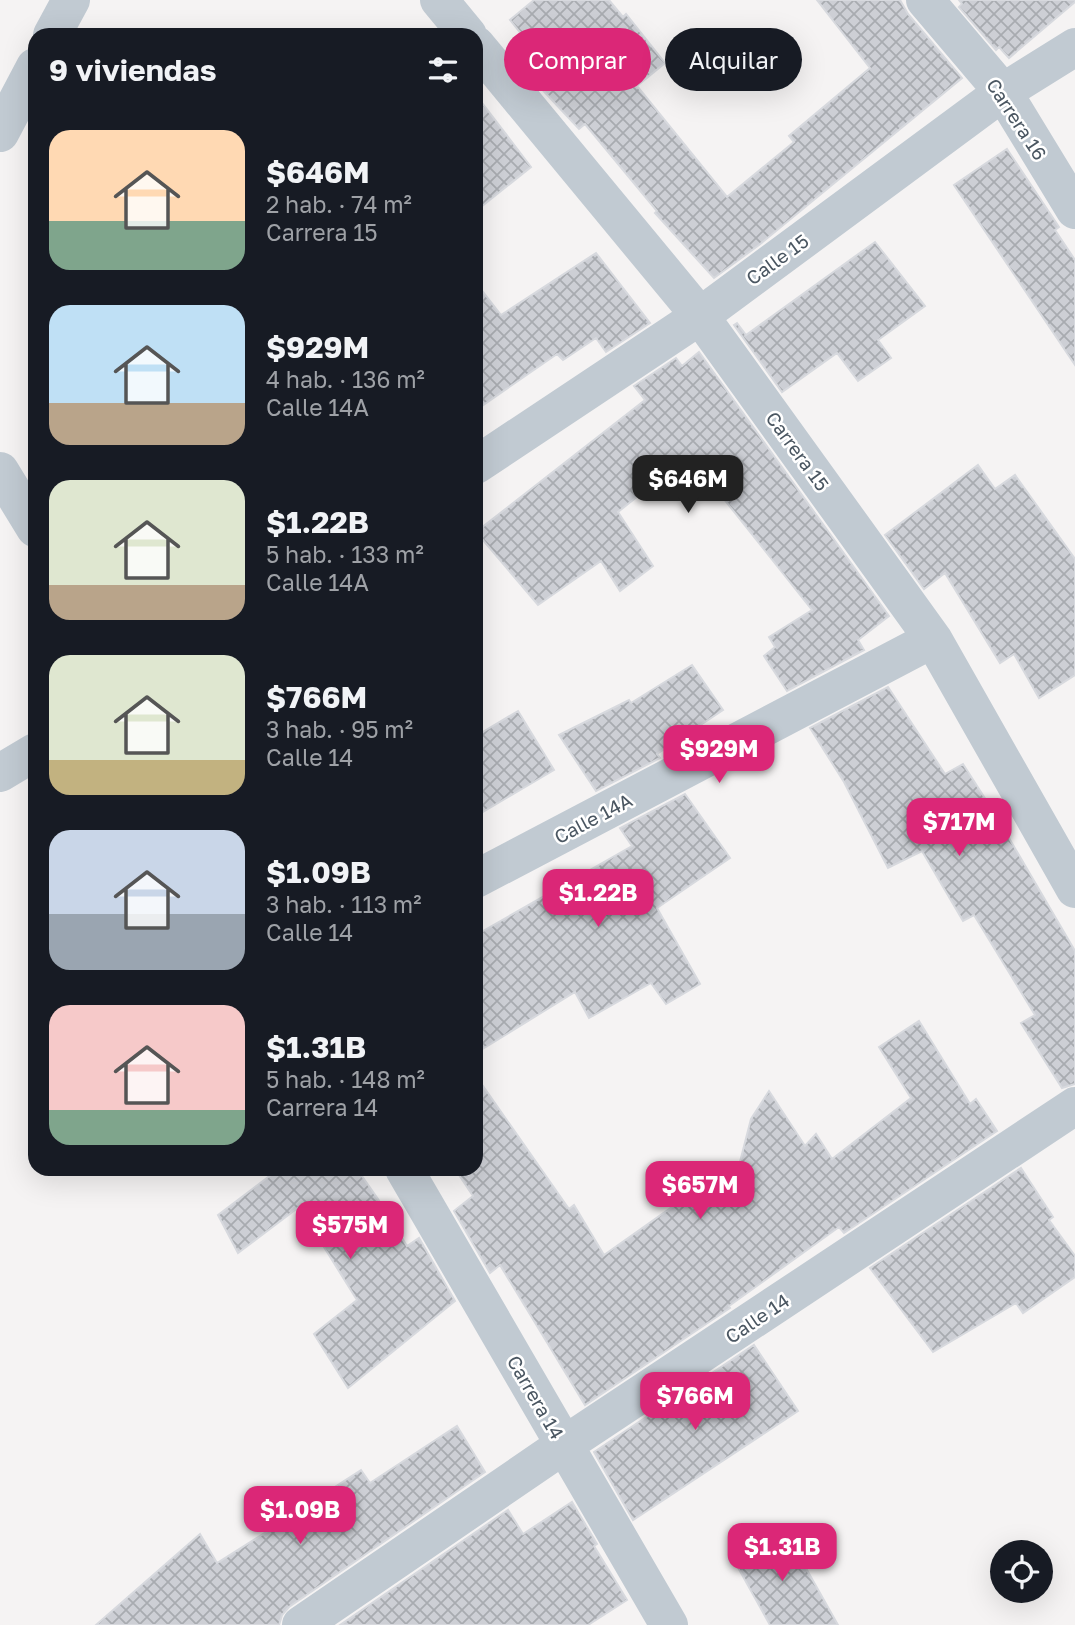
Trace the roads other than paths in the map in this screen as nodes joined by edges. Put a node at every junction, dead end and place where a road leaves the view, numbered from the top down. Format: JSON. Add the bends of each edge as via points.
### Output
{"nodes":[{"id":1,"x":71,"y":0,"type":"edge"},
{"id":2,"x":439,"y":0,"type":"edge"},
{"id":3,"x":925,"y":0,"type":"edge"},
{"id":4,"x":56,"y":28,"type":"edge"},
{"id":5,"x":462,"y":28,"type":"edge"},
{"id":6,"x":1075,"y":47,"type":"edge"},
{"id":7,"x":483,"y":53,"type":"edge"},
{"id":8,"x":28,"y":80,"type":"edge"},
{"id":9,"x":1003,"y":92,"type":"junction"},
{"id":10,"x":0,"y":133,"type":"edge"},
{"id":11,"x":1075,"y":210,"type":"edge"},
{"id":12,"x":700,"y":316,"type":"junction"},
{"id":13,"x":483,"y":460,"type":"edge"},
{"id":14,"x":0,"y":471,"type":"edge"},
{"id":15,"x":28,"y":517,"type":"edge"},
{"id":16,"x":933,"y":639,"type":"junction"},
{"id":17,"x":28,"y":756,"type":"edge"},
{"id":18,"x":0,"y":773,"type":"edge"},
{"id":19,"x":483,"y":875,"type":"edge"},
{"id":20,"x":1075,"y":888,"type":"edge"},
{"id":21,"x":1075,"y":1106,"type":"edge"},
{"id":22,"x":408,"y":1176,"type":"edge"},
{"id":23,"x":564,"y":1445,"type":"junction"},
{"id":24,"x":301,"y":1625,"type":"edge"},
{"id":25,"x":669,"y":1625,"type":"edge"}],
"edges":[{"from":1,"to":4,"type":"street"},
{"from":2,"to":5,"type":"street"},
{"from":3,"to":9,"type":"street","name":"Carrera 16"},
{"from":6,"to":9,"type":"street","name":"Calle 15"},
{"from":7,"to":12,"type":"street","name":"Carrera 15"},
{"from":8,"to":10,"type":"street"},
{"from":9,"to":11,"type":"street","name":"Carrera 16"},
{"from":9,"to":12,"type":"street","name":"Calle 15"},
{"from":12,"to":13,"type":"street","name":"Calle 15"},
{"from":12,"to":16,"type":"street","name":"Carrera 15"},
{"from":14,"to":15,"type":"street"},
{"from":16,"to":19,"type":"street","name":"Calle 14A"},
{"from":16,"to":20,"type":"street","name":"Carrera 15"},
{"from":17,"to":18,"type":"street"},
{"from":21,"to":23,"type":"street","name":"Calle 14"},
{"from":22,"to":23,"type":"street","name":"Carrera 14"},
{"from":23,"to":24,"type":"street","name":"Calle 14"},
{"from":23,"to":25,"type":"street","name":"Carrera 14"}]}
